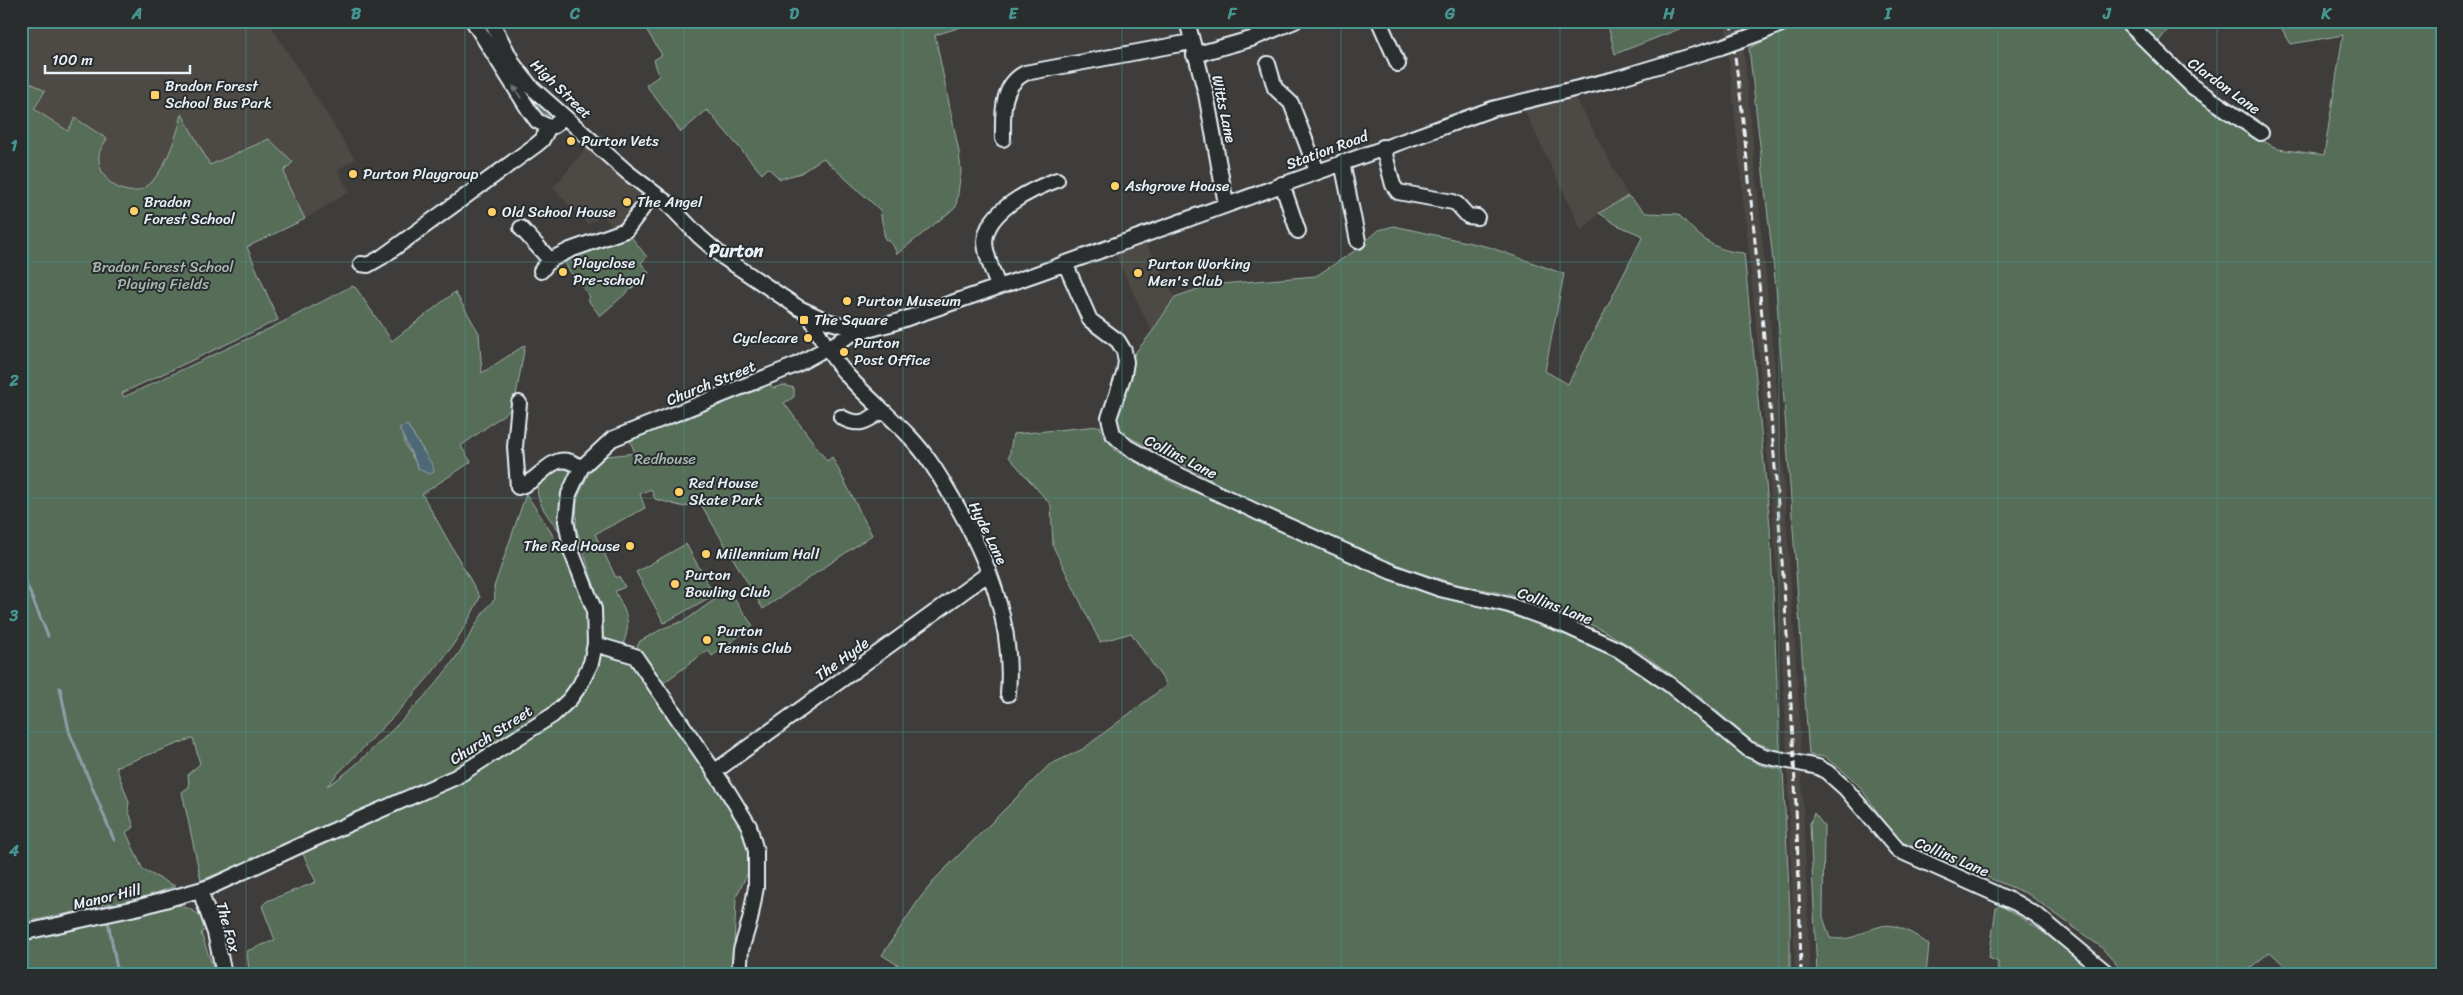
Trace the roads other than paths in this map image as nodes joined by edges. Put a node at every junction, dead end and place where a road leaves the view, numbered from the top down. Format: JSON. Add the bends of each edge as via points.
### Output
{"nodes":[{"id":1,"x":473,"y":21,"type":"edge"},
{"id":2,"x":491,"y":21,"type":"edge"},
{"id":3,"x":1186,"y":21,"type":"edge"},
{"id":4,"x":1295,"y":21,"type":"edge"},
{"id":5,"x":1379,"y":21,"type":"edge"},
{"id":6,"x":1788,"y":21,"type":"edge"},
{"id":7,"x":2126,"y":21,"type":"edge"},
{"id":8,"x":1193,"y":49,"type":"junction"},
{"id":9,"x":1268,"y":64,"type":"dead end"},
{"id":10,"x":1398,"y":64,"type":"dead end"},
{"id":11,"x":564,"y":117,"type":"junction"},
{"id":12,"x":549,"y":127,"type":"junction"},
{"id":13,"x":2261,"y":133,"type":"dead end"},
{"id":14,"x":1003,"y":138,"type":"dead end"},
{"id":15,"x":1383,"y":147,"type":"junction"},
{"id":16,"x":1342,"y":162,"type":"junction"},
{"id":17,"x":1318,"y":171,"type":"junction"},
{"id":18,"x":1057,"y":180,"type":"dead end"},
{"id":19,"x":1282,"y":184,"type":"junction"},
{"id":20,"x":654,"y":193,"type":"junction"},
{"id":21,"x":1226,"y":204,"type":"junction"},
{"id":22,"x":1477,"y":216,"type":"dead end"},
{"id":23,"x":520,"y":228,"type":"dead end"},
{"id":24,"x":1298,"y":230,"type":"dead end"},
{"id":25,"x":1358,"y":241,"type":"dead end"},
{"id":26,"x":550,"y":260,"type":"junction"},
{"id":27,"x":1065,"y":263,"type":"junction"},
{"id":28,"x":361,"y":264,"type":"dead end"},
{"id":29,"x":541,"y":272,"type":"dead end"},
{"id":30,"x":998,"y":287,"type":"junction"},
{"id":31,"x":811,"y":315,"type":"junction"},
{"id":32,"x":881,"y":327,"type":"joint"},
{"id":33,"x":855,"y":330,"type":"junction"},
{"id":34,"x":827,"y":349,"type":"junction"},
{"id":35,"x":519,"y":403,"type":"dead end"},
{"id":36,"x":882,"y":410,"type":"junction"},
{"id":37,"x":841,"y":417,"type":"dead end"},
{"id":38,"x":581,"y":468,"type":"junction"},
{"id":39,"x":989,"y":573,"type":"junction"},
{"id":40,"x":595,"y":644,"type":"junction"},
{"id":41,"x":1008,"y":694,"type":"dead end"},
{"id":42,"x":714,"y":772,"type":"junction"},
{"id":43,"x":200,"y":890,"type":"junction"},
{"id":44,"x":21,"y":932,"type":"edge"},
{"id":45,"x":224,"y":974,"type":"edge"},
{"id":46,"x":739,"y":974,"type":"edge"},
{"id":47,"x":2108,"y":974,"type":"edge"}],
"edges":[{"from":12,"to":1,"type":"street","one_way":true,"via":[[537,121],[528,110]]},
{"from":2,"to":11,"type":"street","name":"High Street","via":[[525,80]]},
{"from":3,"to":8,"type":"street","name":"Witts Lane"},
{"from":4,"to":8,"type":"street","via":[[1251,39]]},
{"from":5,"to":10,"type":"street"},
{"from":6,"to":15,"type":"street","name":"Station Road","bridge":true,"via":[[1721,47],[1615,79],[1507,104]]},
{"from":7,"to":13,"type":"street","name":"Clardon Lane","via":[[2193,87]]},
{"from":8,"to":14,"type":"street","via":[[1025,73],[1012,84],[1006,97]]},
{"from":8,"to":21,"type":"street","name":"Witts Lane","via":[[1206,94]]},
{"from":9,"to":17,"type":"street","via":[[1275,88],[1291,103]]},
{"from":11,"to":12,"type":"street"},
{"from":11,"to":20,"type":"street","name":"High Street"},
{"from":12,"to":28,"type":"street","via":[[536,145],[382,257],[372,263]]},
{"from":15,"to":16,"type":"street","name":"Station Road"},
{"from":15,"to":22,"type":"street","via":[[1393,185],[1398,192],[1453,202],[1468,216]]},
{"from":16,"to":17,"type":"street","name":"Station Road"},
{"from":16,"to":25,"type":"street"},
{"from":17,"to":19,"type":"street","name":"Station Road"},
{"from":18,"to":30,"type":"street","via":[[1019,197],[989,229],[985,245]]},
{"from":19,"to":21,"type":"street","name":"Station Road"},
{"from":19,"to":24,"type":"street"},
{"from":20,"to":26,"type":"street","via":[[626,230]]},
{"from":20,"to":31,"type":"street","name":"High Street","via":[[724,257]]},
{"from":21,"to":27,"type":"street","name":"Station Road"},
{"from":23,"to":26,"type":"street"},
{"from":26,"to":29,"type":"street"},
{"from":27,"to":30,"type":"street","name":"Station Road"},
{"from":27,"to":47,"type":"street","name":"Collins Lane","via":[[1090,320],[1118,341],[1124,351],[1124,374],[1109,418],[1113,434],[1127,447],[1257,512],[1392,572],[1440,589],[1509,605],[1619,650],[1670,685],[1748,749],[1827,772],[1845,788],[1898,850],[2016,903],[2038,916]]},
{"from":30,"to":32,"type":"street","name":"Station Road"},
{"from":31,"to":33,"type":"street","name":"High Street"},
{"from":31,"to":34,"type":"street"},
{"from":32,"to":33,"type":"street","name":"High Street"},
{"from":33,"to":34,"type":"street","name":"Church Street"},
{"from":34,"to":36,"type":"street","name":"Hyde Lane","via":[[847,377]]},
{"from":34,"to":38,"type":"street","name":"Church Street","via":[[744,388],[615,437]]},
{"from":35,"to":38,"type":"street","via":[[514,446],[518,487],[526,485],[561,459]]},
{"from":36,"to":37,"type":"street","via":[[862,423],[851,423]]},
{"from":36,"to":39,"type":"street","name":"Hyde Lane","via":[[911,438],[935,468],[973,534]]},
{"from":38,"to":40,"type":"street","name":"Church Street","via":[[569,494],[566,521],[572,553],[594,609]]},
{"from":39,"to":41,"type":"street","name":"Hyde Lane","via":[[1005,625]]},
{"from":39,"to":42,"type":"street","name":"The Hyde"},
{"from":40,"to":42,"type":"street","via":[[635,656]]},
{"from":40,"to":43,"type":"street","name":"Church Street","via":[[586,674],[570,699],[485,760],[430,791]]},
{"from":42,"to":46,"type":"street","via":[[749,826],[756,851],[754,902],[741,950]]},
{"from":43,"to":44,"type":"street","name":"Manor Hill","via":[[140,907]]},
{"from":43,"to":45,"type":"street","name":"The Fox","via":[[215,933]]}]}
